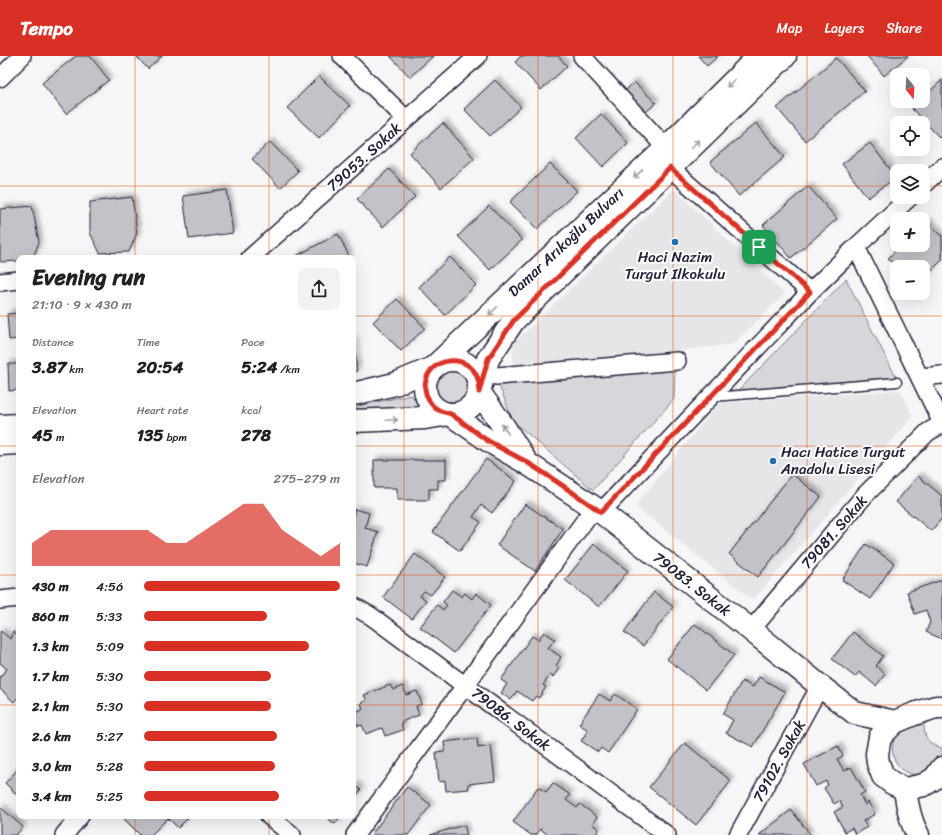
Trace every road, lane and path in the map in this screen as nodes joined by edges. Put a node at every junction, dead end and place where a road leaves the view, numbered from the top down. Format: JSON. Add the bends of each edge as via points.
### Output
{"nodes":[{"id":1,"x":22,"y":56,"type":"edge"},
{"id":2,"x":342,"y":56,"type":"edge"},
{"id":3,"x":478,"y":56,"type":"edge"},
{"id":4,"x":582,"y":56,"type":"edge"},
{"id":5,"x":759,"y":56,"type":"edge"},
{"id":6,"x":785,"y":56,"type":"edge"},
{"id":7,"x":0,"y":78,"type":"edge"},
{"id":8,"x":406,"y":119,"type":"junction"},
{"id":9,"x":668,"y":158,"type":"junction"},
{"id":10,"x":942,"y":167,"type":"edge"},
{"id":11,"x":930,"y":178,"type":"edge"},
{"id":12,"x":902,"y":204,"type":"edge"},
{"id":13,"x":856,"y":247,"type":"junction"},
{"id":14,"x":267,"y":251,"type":"edge"},
{"id":15,"x":257,"y":255,"type":"edge"},
{"id":16,"x":16,"y":280,"type":"edge"},
{"id":17,"x":0,"y":282,"type":"edge"},
{"id":18,"x":810,"y":292,"type":"junction"},
{"id":19,"x":677,"y":361,"type":"dead end"},
{"id":20,"x":432,"y":368,"type":"junction"},
{"id":21,"x":942,"y":375,"type":"edge"},
{"id":22,"x":496,"y":376,"type":"dead end"},
{"id":23,"x":920,"y":377,"type":"junction"},
{"id":24,"x":897,"y":382,"type":"dead end"},
{"id":25,"x":479,"y":392,"type":"junction"},
{"id":26,"x":356,"y":393,"type":"edge"},
{"id":27,"x":710,"y":397,"type":"junction"},
{"id":28,"x":450,"y":414,"type":"junction"},
{"id":29,"x":356,"y":421,"type":"edge"},
{"id":30,"x":942,"y":423,"type":"edge"},
{"id":31,"x":16,"y":425,"type":"edge"},
{"id":32,"x":0,"y":426,"type":"edge"},
{"id":33,"x":16,"y":443,"type":"edge"},
{"id":34,"x":0,"y":444,"type":"edge"},
{"id":35,"x":526,"y":462,"type":"junction"},
{"id":36,"x":601,"y":512,"type":"junction"},
{"id":37,"x":16,"y":598,"type":"edge"},
{"id":38,"x":0,"y":600,"type":"edge"},
{"id":39,"x":356,"y":608,"type":"edge"},
{"id":40,"x":751,"y":630,"type":"junction"},
{"id":41,"x":465,"y":686,"type":"junction"},
{"id":42,"x":820,"y":686,"type":"junction"},
{"id":43,"x":940,"y":705,"type":"edge"},
{"id":44,"x":855,"y":713,"type":"junction"},
{"id":45,"x":895,"y":722,"type":"junction"},
{"id":46,"x":877,"y":754,"type":"junction"},
{"id":47,"x":942,"y":768,"type":"edge"},
{"id":48,"x":905,"y":789,"type":"junction"},
{"id":49,"x":77,"y":819,"type":"edge"},
{"id":50,"x":273,"y":819,"type":"edge"},
{"id":51,"x":64,"y":835,"type":"edge"},
{"id":52,"x":292,"y":835,"type":"edge"},
{"id":53,"x":355,"y":835,"type":"edge"},
{"id":54,"x":667,"y":835,"type":"edge"},
{"id":55,"x":738,"y":835,"type":"edge"},
{"id":56,"x":918,"y":835,"type":"edge"}],
"edges":[{"from":1,"to":7,"type":"street"},
{"from":2,"to":8,"type":"street"},
{"from":3,"to":8,"type":"street","name":"79053. Sokak"},
{"from":4,"to":9,"type":"street"},
{"from":5,"to":9,"type":"main road","name":"Damar Arıkoğlu Bulvarı","one_way":true},
{"from":9,"to":6,"type":"main road","name":"Damar Arıkoğlu Bulvarı","one_way":true},
{"from":8,"to":14,"type":"street","name":"79053. Sokak"},
{"from":9,"to":18,"type":"street"},
{"from":9,"to":20,"type":"main road","name":"Damar Arıkoğlu Bulvarı","one_way":true},
{"from":9,"to":25,"type":"main road","name":"Damar Arıkoğlu Bulvarı","via":[[514,320],[488,359]]},
{"from":10,"to":11,"type":"street"},
{"from":12,"to":13,"type":"street"},
{"from":13,"to":18,"type":"street"},
{"from":13,"to":23,"type":"street"},
{"from":14,"to":15,"type":"street","name":"79053. Sokak"},
{"from":16,"to":17,"type":"street"},
{"from":18,"to":27,"type":"street"},
{"from":19,"to":22,"type":"street"},
{"from":20,"to":25,"type":"main road","via":[[447,360],[464,363],[476,375]]},
{"from":20,"to":26,"type":"main road","name":"Damar Arıkoğlu Bulvarı","via":[[395,384]]},
{"from":20,"to":28,"type":"main road","via":[[425,383],[428,400],[434,407]]},
{"from":21,"to":23,"type":"street"},
{"from":23,"to":30,"type":"street"},
{"from":24,"to":27,"type":"lane"},
{"from":25,"to":28,"type":"main road","via":[[472,406],[465,411]]},
{"from":35,"to":25,"type":"main road","one_way":true},
{"from":27,"to":36,"type":"street"},
{"from":29,"to":28,"type":"main road","one_way":true,"via":[[425,418]]},
{"from":28,"to":35,"type":"main road","name":"79083. Sokak","via":[[489,441]]},
{"from":30,"to":40,"type":"street","name":"79081. Sokak","via":[[928,432],[864,496]]},
{"from":31,"to":32,"type":"main road"},
{"from":33,"to":34,"type":"main road"},
{"from":35,"to":36,"type":"main road","name":"79083. Sokak"},
{"from":36,"to":40,"type":"main road","name":"79083. Sokak"},
{"from":36,"to":41,"type":"street","via":[[588,516]]},
{"from":37,"to":38,"type":"street"},
{"from":39,"to":41,"type":"street","name":"79086. Sokak"},
{"from":40,"to":42,"type":"main road","name":"79083. Sokak"},
{"from":41,"to":53,"type":"street"},
{"from":41,"to":54,"type":"street","name":"79086. Sokak"},
{"from":42,"to":44,"type":"main road","name":"79083. Sokak"},
{"from":42,"to":55,"type":"street","name":"79102. Sokak"},
{"from":43,"to":45,"type":"main road"},
{"from":44,"to":45,"type":"main road"},
{"from":44,"to":46,"type":"main road"},
{"from":45,"to":46,"type":"main road","via":[[880,737]]},
{"from":46,"to":48,"type":"main road","via":[[883,776]]},
{"from":47,"to":48,"type":"main road","via":[[935,778],[924,785]]},
{"from":48,"to":56,"type":"main road","via":[[913,826]]},
{"from":49,"to":51,"type":"street"},
{"from":50,"to":52,"type":"street"}]}
